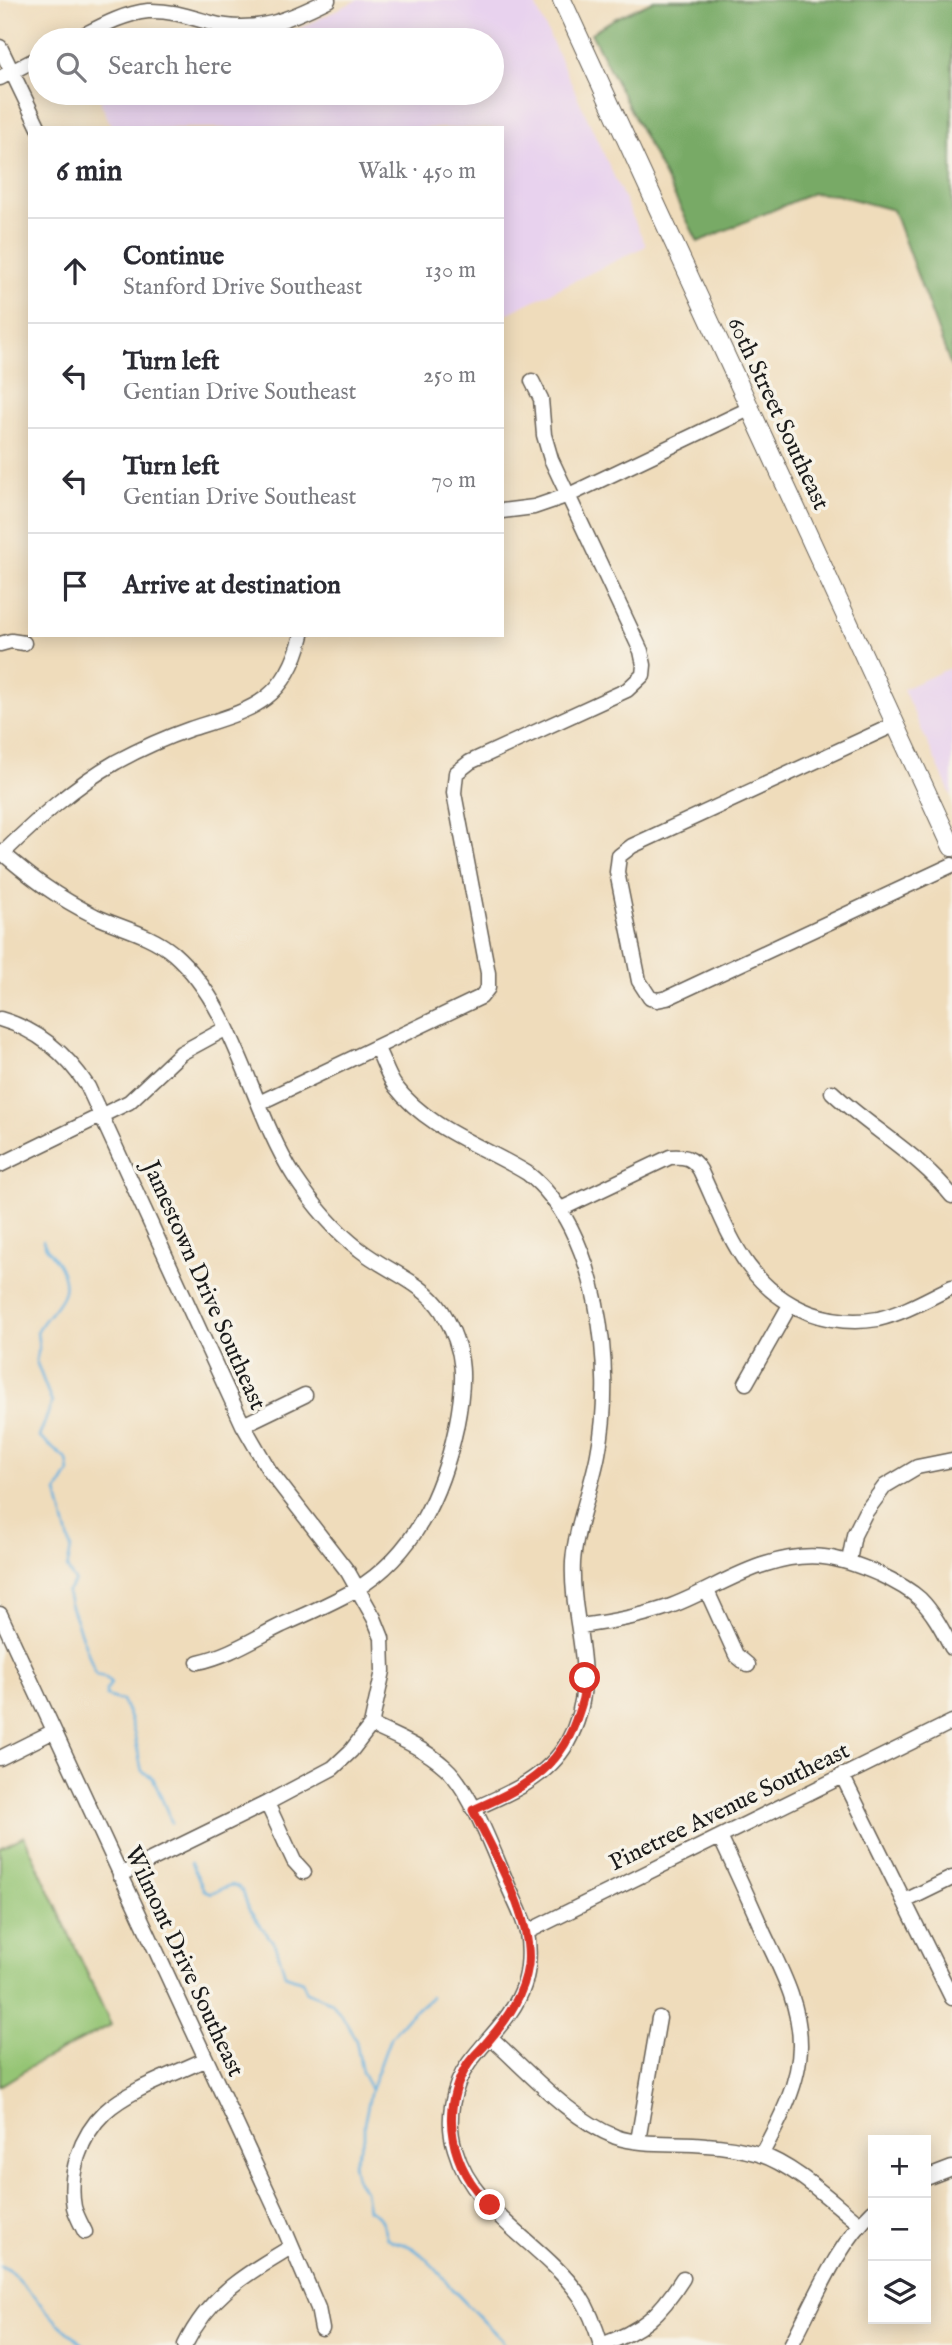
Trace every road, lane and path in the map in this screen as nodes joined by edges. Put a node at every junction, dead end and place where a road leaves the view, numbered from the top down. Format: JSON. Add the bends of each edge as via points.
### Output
{"nodes":[{"id":1,"x":328,"y":0,"type":"edge"},
{"id":2,"x":562,"y":0,"type":"edge"},
{"id":3,"x":98,"y":28,"type":"edge"},
{"id":4,"x":0,"y":47,"type":"edge"},
{"id":5,"x":28,"y":63,"type":"edge"},
{"id":6,"x":6,"y":75,"type":"edge"},
{"id":7,"x":38,"y":126,"type":"edge"},
{"id":8,"x":532,"y":381,"type":"dead end"},
{"id":9,"x":749,"y":409,"type":"junction"},
{"id":10,"x":569,"y":495,"type":"junction"},
{"id":11,"x":504,"y":510,"type":"edge"},
{"id":12,"x":301,"y":637,"type":"edge"},
{"id":13,"x":24,"y":643,"type":"dead end"},
{"id":14,"x":0,"y":644,"type":"edge"},
{"id":15,"x":896,"y":724,"type":"junction"},
{"id":16,"x":952,"y":846,"type":"edge"},
{"id":17,"x":1,"y":852,"type":"edge"},
{"id":18,"x":952,"y":865,"type":"edge"},
{"id":19,"x":0,"y":1019,"type":"edge"},
{"id":20,"x":225,"y":1029,"type":"junction"},
{"id":21,"x":376,"y":1047,"type":"junction"},
{"id":22,"x":832,"y":1092,"type":"dead end"},
{"id":23,"x":259,"y":1103,"type":"junction"},
{"id":24,"x":103,"y":1116,"type":"junction"},
{"id":25,"x":0,"y":1165,"type":"edge"},
{"id":26,"x":952,"y":1196,"type":"edge"},
{"id":27,"x":561,"y":1209,"type":"junction"},
{"id":28,"x":952,"y":1287,"type":"edge"},
{"id":29,"x":790,"y":1305,"type":"junction"},
{"id":30,"x":746,"y":1383,"type":"dead end"},
{"id":31,"x":305,"y":1395,"type":"dead end"},
{"id":32,"x":243,"y":1425,"type":"junction"},
{"id":33,"x":952,"y":1460,"type":"edge"},
{"id":34,"x":849,"y":1561,"type":"junction"},
{"id":35,"x":357,"y":1589,"type":"junction"},
{"id":36,"x":707,"y":1591,"type":"junction"},
{"id":37,"x":0,"y":1614,"type":"edge"},
{"id":38,"x":580,"y":1626,"type":"junction"},
{"id":39,"x":952,"y":1648,"type":"edge"},
{"id":40,"x":198,"y":1662,"type":"dead end"},
{"id":41,"x":748,"y":1665,"type":"dead end"},
{"id":42,"x":952,"y":1722,"type":"edge"},
{"id":43,"x":371,"y":1725,"type":"junction"},
{"id":44,"x":54,"y":1731,"type":"junction"},
{"id":45,"x":0,"y":1758,"type":"edge"},
{"id":46,"x":842,"y":1775,"type":"junction"},
{"id":47,"x":267,"y":1803,"type":"junction"},
{"id":48,"x":473,"y":1810,"type":"junction"},
{"id":49,"x":720,"y":1837,"type":"junction"},
{"id":50,"x":304,"y":1872,"type":"dead end"},
{"id":51,"x":121,"y":1875,"type":"junction"},
{"id":52,"x":952,"y":1878,"type":"edge"},
{"id":53,"x":905,"y":1901,"type":"junction"},
{"id":54,"x":527,"y":1932,"type":"junction"},
{"id":55,"x":952,"y":1998,"type":"edge"},
{"id":56,"x":659,"y":2018,"type":"dead end"},
{"id":57,"x":491,"y":2038,"type":"junction"},
{"id":58,"x":206,"y":2059,"type":"junction"},
{"id":59,"x":638,"y":2141,"type":"junction"},
{"id":60,"x":761,"y":2155,"type":"junction"},
{"id":61,"x":952,"y":2168,"type":"edge"},
{"id":62,"x":931,"y":2176,"type":"edge"},
{"id":63,"x":868,"y":2216,"type":"edge"},
{"id":64,"x":860,"y":2224,"type":"junction"},
{"id":65,"x":85,"y":2232,"type":"dead end"},
{"id":66,"x":291,"y":2247,"type":"junction"},
{"id":67,"x":683,"y":2278,"type":"dead end"},
{"id":68,"x":322,"y":2329,"type":"dead end"},
{"id":69,"x":185,"y":2345,"type":"edge"},
{"id":70,"x":601,"y":2345,"type":"edge"},
{"id":71,"x":791,"y":2345,"type":"edge"}],
"edges":[{"from":1,"to":3,"type":"street","via":[[295,17],[254,27],[228,26],[173,12],[136,13]]},
{"from":2,"to":9,"type":"main road","name":"60th Street Southeast"},
{"from":4,"to":6,"type":"street"},
{"from":5,"to":6,"type":"street"},
{"from":6,"to":7,"type":"street"},
{"from":8,"to":10,"type":"street","via":[[541,400],[547,447]]},
{"from":9,"to":10,"type":"street"},
{"from":9,"to":15,"type":"main road","name":"60th Street Southeast"},
{"from":10,"to":11,"type":"street","via":[[534,507]]},
{"from":10,"to":21,"type":"street","via":[[641,651],[643,676],[627,690],[470,762],[456,773],[454,793],[488,988],[481,997]]},
{"from":12,"to":17,"type":"street","via":[[278,687],[261,703],[151,744],[116,763],[55,805]]},
{"from":13,"to":14,"type":"street"},
{"from":15,"to":16,"type":"main road","name":"60th Street Southeast"},
{"from":15,"to":18,"type":"street","via":[[619,856],[617,872],[639,981],[650,998],[667,998]]},
{"from":17,"to":20,"type":"street","via":[[46,889],[173,953],[205,990]]},
{"from":19,"to":24,"type":"street","name":"Jamestown Drive Southeast","via":[[38,1035],[69,1061]]},
{"from":20,"to":23,"type":"street"},
{"from":20,"to":24,"type":"street","via":[[181,1053],[129,1102]]},
{"from":21,"to":23,"type":"street"},
{"from":21,"to":27,"type":"street","via":[[393,1083],[410,1104],[527,1174]]},
{"from":22,"to":26,"type":"street","via":[[936,1176]]},
{"from":23,"to":35,"type":"street","via":[[287,1164],[318,1209],[358,1249],[424,1291],[442,1311],[461,1357],[462,1399],[438,1491],[402,1550]]},
{"from":24,"to":25,"type":"street"},
{"from":24,"to":32,"type":"street","name":"Jamestown Drive Southeast"},
{"from":27,"to":29,"type":"street","via":[[670,1157],[686,1156],[695,1161],[752,1273]]},
{"from":27,"to":38,"type":"street","via":[[591,1286],[606,1381],[599,1452],[573,1560]]},
{"from":28,"to":29,"type":"street","via":[[882,1318],[852,1322],[823,1318]]},
{"from":29,"to":30,"type":"street"},
{"from":31,"to":32,"type":"street"},
{"from":32,"to":35,"type":"street","name":"Jamestown Drive Southeast","via":[[269,1470]]},
{"from":33,"to":34,"type":"street","via":[[917,1466],[885,1486],[862,1518]]},
{"from":34,"to":36,"type":"street","via":[[791,1557]]},
{"from":34,"to":39,"type":"street","via":[[901,1584],[921,1600]]},
{"from":35,"to":40,"type":"street"},
{"from":35,"to":43,"type":"street","name":"Jamestown Drive Southeast","via":[[382,1639],[383,1671]]},
{"from":36,"to":38,"type":"street","via":[[668,1607]]},
{"from":36,"to":41,"type":"street","via":[[736,1655]]},
{"from":37,"to":44,"type":"street","name":"Wilmont Drive Southeast"},
{"from":38,"to":48,"type":"street","via":[[586,1682],[566,1744],[529,1782]]},
{"from":42,"to":46,"type":"street","name":"Pinetree Avenue Southeast"},
{"from":43,"to":47,"type":"street","via":[[332,1768]]},
{"from":43,"to":48,"type":"street","via":[[423,1751],[446,1769]]},
{"from":44,"to":45,"type":"street"},
{"from":44,"to":51,"type":"street","name":"Wilmont Drive Southeast"},
{"from":46,"to":49,"type":"street","name":"Pinetree Avenue Southeast"},
{"from":46,"to":53,"type":"street"},
{"from":47,"to":50,"type":"street","via":[[294,1861]]},
{"from":47,"to":51,"type":"street"},
{"from":48,"to":54,"type":"street"},
{"from":49,"to":54,"type":"street","name":"Pinetree Avenue Southeast"},
{"from":49,"to":60,"type":"street","via":[[798,2016],[797,2070]]},
{"from":51,"to":58,"type":"street","name":"Wilmont Drive Southeast"},
{"from":52,"to":53,"type":"street"},
{"from":53,"to":55,"type":"street"},
{"from":54,"to":57,"type":"street","via":[[525,1983]]},
{"from":56,"to":59,"type":"street"},
{"from":57,"to":59,"type":"street","via":[[594,2126]]},
{"from":57,"to":70,"type":"street","via":[[468,2064],[456,2088],[450,2117],[459,2162],[475,2191],[580,2297]]},
{"from":58,"to":65,"type":"street","via":[[123,2100],[90,2130],[77,2155],[72,2184],[75,2209]]},
{"from":58,"to":66,"type":"street","name":"Wilmont Drive Southeast"},
{"from":59,"to":60,"type":"street","via":[[709,2145]]},
{"from":60,"to":64,"type":"street","via":[[822,2193]]},
{"from":61,"to":62,"type":"street"},
{"from":63,"to":64,"type":"street"},
{"from":64,"to":71,"type":"street"},
{"from":66,"to":68,"type":"street","name":"Wilmont Drive Southeast","via":[[318,2308]]},
{"from":66,"to":69,"type":"street","via":[[229,2287]]},
{"from":67,"to":70,"type":"street","via":[[657,2315],[632,2333]]}]}
